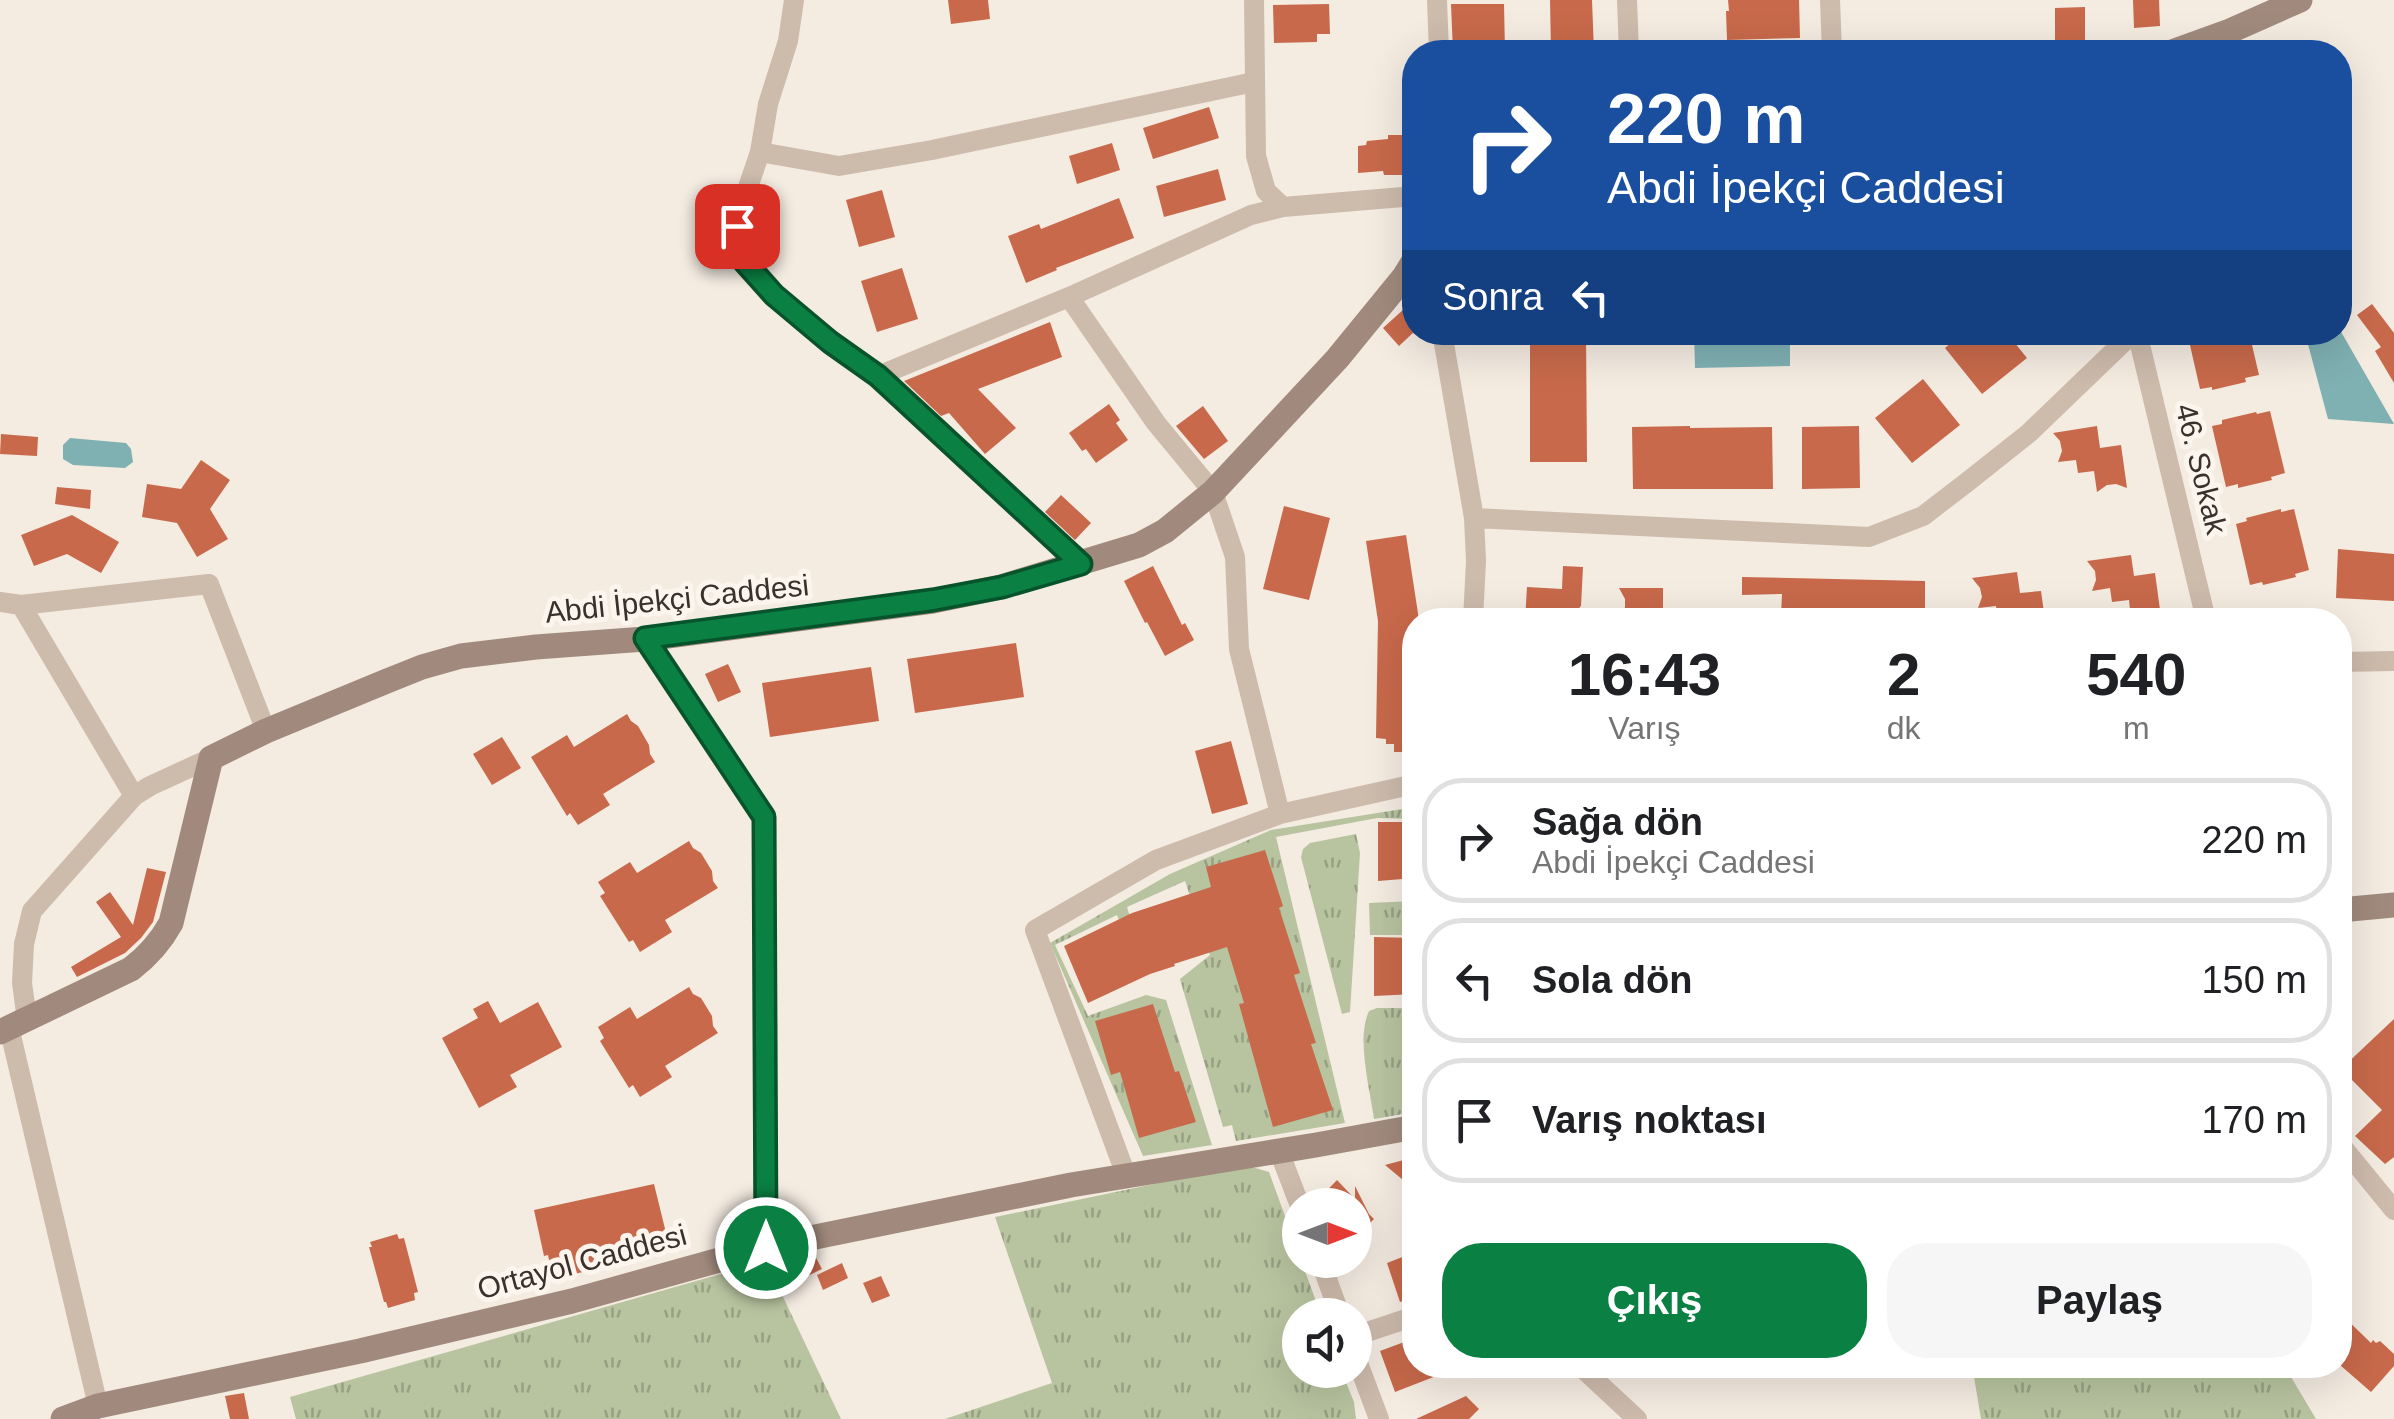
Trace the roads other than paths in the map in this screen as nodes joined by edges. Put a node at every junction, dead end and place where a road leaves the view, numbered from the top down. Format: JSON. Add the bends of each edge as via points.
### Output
{"nodes":[{"id":1,"x":794,"y":0,"type":"edge"},
{"id":2,"x":1254,"y":0,"type":"edge"},
{"id":3,"x":1437,"y":0,"type":"edge"},
{"id":4,"x":1628,"y":0,"type":"edge"},
{"id":5,"x":1830,"y":0,"type":"edge"},
{"id":6,"x":2300,"y":0,"type":"edge"},
{"id":7,"x":1438,"y":40,"type":"edge"},
{"id":8,"x":1629,"y":40,"type":"edge"},
{"id":9,"x":1832,"y":40,"type":"edge"},
{"id":10,"x":2205,"y":40,"type":"edge"},
{"id":11,"x":1254,"y":82,"type":"junction"},
{"id":12,"x":760,"y":152,"type":"junction"},
{"id":13,"x":1402,"y":197,"type":"edge"},
{"id":14,"x":1284,"y":208,"type":"junction"},
{"id":15,"x":1402,"y":279,"type":"edge"},
{"id":16,"x":1068,"y":297,"type":"junction"},
{"id":17,"x":1444,"y":345,"type":"edge"},
{"id":18,"x":2122,"y":345,"type":"edge"},
{"id":19,"x":2139,"y":345,"type":"edge"},
{"id":20,"x":878,"y":376,"type":"junction"},
{"id":21,"x":1214,"y":492,"type":"junction"},
{"id":22,"x":1474,"y":518,"type":"junction"},
{"id":23,"x":1081,"y":564,"type":"junction"},
{"id":24,"x":10,"y":604,"type":"edge"},
{"id":25,"x":1474,"y":608,"type":"edge"},
{"id":26,"x":2203,"y":608,"type":"edge"},
{"id":27,"x":645,"y":638,"type":"junction"},
{"id":28,"x":2352,"y":662,"type":"edge"},
{"id":29,"x":2394,"y":662,"type":"edge"},
{"id":30,"x":266,"y":732,"type":"junction"},
{"id":31,"x":211,"y":758,"type":"junction"},
{"id":32,"x":1402,"y":787,"type":"edge"},
{"id":33,"x":134,"y":796,"type":"junction"},
{"id":34,"x":1280,"y":814,"type":"junction"},
{"id":35,"x":2352,"y":910,"type":"edge"},
{"id":36,"x":2391,"y":910,"type":"edge"},
{"id":37,"x":12,"y":1026,"type":"edge"},
{"id":38,"x":1402,"y":1128,"type":"edge"},
{"id":39,"x":1279,"y":1151,"type":"junction"},
{"id":40,"x":2352,"y":1157,"type":"edge"},
{"id":41,"x":1126,"y":1174,"type":"junction"},
{"id":42,"x":1293,"y":1188,"type":"edge"},
{"id":43,"x":2391,"y":1200,"type":"edge"},
{"id":44,"x":766,"y":1248,"type":"junction"},
{"id":45,"x":1402,"y":1320,"type":"edge"},
{"id":46,"x":1372,"y":1330,"type":"edge"},
{"id":47,"x":1593,"y":1378,"type":"edge"},
{"id":48,"x":1368,"y":1388,"type":"edge"},
{"id":49,"x":98,"y":1406,"type":"junction"},
{"id":50,"x":64,"y":1419,"type":"edge"},
{"id":51,"x":1379,"y":1419,"type":"edge"},
{"id":52,"x":1637,"y":1419,"type":"edge"}],
"edges":[{"from":1,"to":12,"type":"street"},
{"from":2,"to":11,"type":"street"},
{"from":3,"to":7,"type":"street"},
{"from":4,"to":8,"type":"street"},
{"from":5,"to":9,"type":"street"},
{"from":6,"to":10,"type":"street"},
{"from":11,"to":12,"type":"street","via":[[839,166]]},
{"from":11,"to":14,"type":"street","via":[[1256,156],[1266,191]]},
{"from":12,"to":20,"type":"street","via":[[732,248],[774,295]]},
{"from":13,"to":14,"type":"street"},
{"from":14,"to":16,"type":"street","via":[[1251,215]]},
{"from":15,"to":21,"type":"street","name":"Abdi İpekçi Caddesi"},
{"from":16,"to":20,"type":"street"},
{"from":16,"to":21,"type":"street"},
{"from":17,"to":22,"type":"street"},
{"from":18,"to":22,"type":"street","via":[[1966,484],[1922,516],[1869,537]]},
{"from":19,"to":26,"type":"street","name":"46. Sokak"},
{"from":20,"to":23,"type":"street"},
{"from":21,"to":23,"type":"street","name":"Abdi İpekçi Caddesi","via":[[1165,532]]},
{"from":21,"to":34,"type":"street","via":[[1236,557],[1239,649]]},
{"from":22,"to":25,"type":"street"},
{"from":23,"to":27,"type":"street","name":"Abdi İpekçi Caddesi","via":[[933,600]]},
{"from":24,"to":30,"type":"street","via":[[209,584]]},
{"from":24,"to":33,"type":"street"},
{"from":27,"to":30,"type":"street","name":"Abdi İpekçi Caddesi","via":[[461,656]]},
{"from":27,"to":44,"type":"street","via":[[764,817]]},
{"from":28,"to":29,"type":"street"},
{"from":30,"to":31,"type":"street","name":"Abdi İpekçi Caddesi"},
{"from":31,"to":33,"type":"street"},
{"from":31,"to":37,"type":"street","via":[[162,938],[131,970]]},
{"from":32,"to":34,"type":"street"},
{"from":33,"to":37,"type":"street","via":[[32,911]]},
{"from":34,"to":41,"type":"street","via":[[1156,860],[1034,930]]},
{"from":35,"to":36,"type":"street"},
{"from":37,"to":49,"type":"street"},
{"from":38,"to":39,"type":"street","name":"Ortayol Caddesi"},
{"from":39,"to":41,"type":"street","name":"Ortayol Caddesi"},
{"from":39,"to":42,"type":"street"},
{"from":40,"to":43,"type":"street"},
{"from":41,"to":44,"type":"street","name":"Ortayol Caddesi"},
{"from":44,"to":49,"type":"street","name":"Ortayol Caddesi","via":[[360,1352]]},
{"from":45,"to":46,"type":"street"},
{"from":47,"to":52,"type":"street"},
{"from":48,"to":51,"type":"street"},
{"from":49,"to":50,"type":"street","name":"Ortayol Caddesi"}]}
